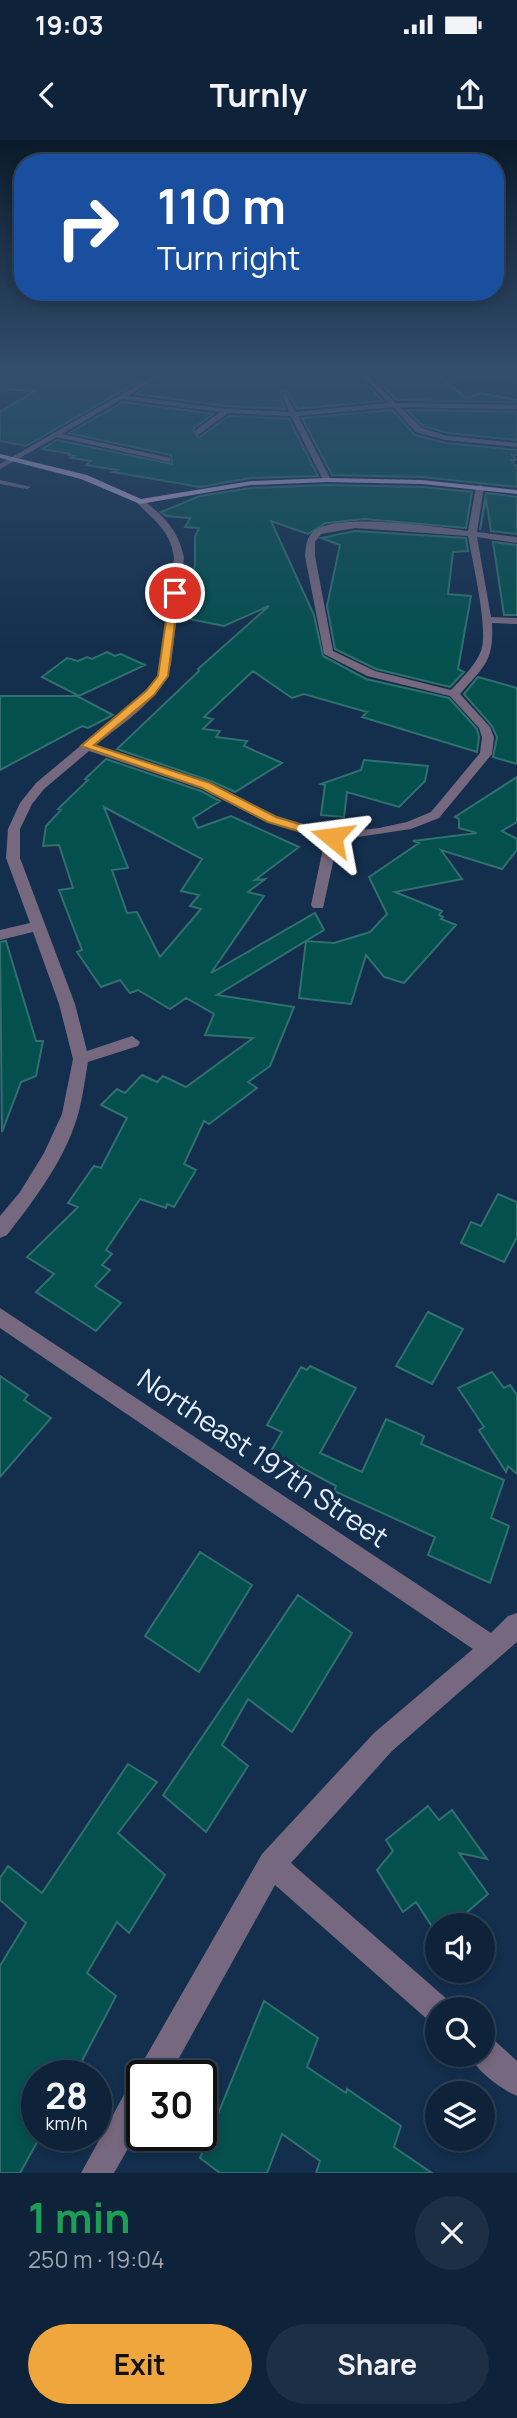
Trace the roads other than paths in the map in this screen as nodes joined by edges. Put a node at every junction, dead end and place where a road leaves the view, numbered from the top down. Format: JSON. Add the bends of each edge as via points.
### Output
{"nodes":[{"id":1,"x":30,"y":463,"type":"edge"},
{"id":2,"x":319,"y":463,"type":"edge"},
{"id":3,"x":327,"y":480,"type":"junction"},
{"id":4,"x":0,"y":482,"type":"edge"},
{"id":5,"x":27,"y":487,"type":"dead end"},
{"id":6,"x":480,"y":488,"type":"junction"},
{"id":7,"x":517,"y":492,"type":"edge"},
{"id":8,"x":140,"y":502,"type":"junction"},
{"id":9,"x":472,"y":533,"type":"junction"},
{"id":10,"x":517,"y":540,"type":"edge"},
{"id":11,"x":487,"y":620,"type":"junction"},
{"id":12,"x":517,"y":621,"type":"edge"},
{"id":13,"x":454,"y":694,"type":"junction"},
{"id":14,"x":87,"y":746,"type":"junction"},
{"id":15,"x":7,"y":828,"type":"edge"},
{"id":16,"x":332,"y":837,"type":"junction"},
{"id":17,"x":318,"y":905,"type":"dead end"},
{"id":18,"x":38,"y":926,"type":"junction"},
{"id":19,"x":0,"y":934,"type":"edge"},
{"id":20,"x":132,"y":1042,"type":"dead end"},
{"id":21,"x":81,"y":1059,"type":"junction"},
{"id":22,"x":0,"y":1230,"type":"edge"},
{"id":23,"x":0,"y":1317,"type":"edge"},
{"id":24,"x":517,"y":1625,"type":"edge"},
{"id":25,"x":493,"y":1648,"type":"junction"},
{"id":26,"x":272,"y":1864,"type":"junction"},
{"id":27,"x":425,"y":1999,"type":"edge"},
{"id":28,"x":161,"y":2060,"type":"edge"},
{"id":29,"x":495,"y":2061,"type":"edge"},
{"id":30,"x":517,"y":2081,"type":"edge"},
{"id":31,"x":126,"y":2121,"type":"edge"},
{"id":32,"x":97,"y":2173,"type":"edge"}],
"edges":[{"from":1,"to":8,"type":"main road","via":[[84,477]]},
{"from":2,"to":3,"type":"street"},
{"from":3,"to":6,"type":"main road"},
{"from":3,"to":8,"type":"main road","via":[[251,483]]},
{"from":4,"to":5,"type":"street"},
{"from":6,"to":7,"type":"main road"},
{"from":6,"to":9,"type":"street"},
{"from":8,"to":14,"type":"street","via":[[173,532],[178,544],[166,664],[150,693]]},
{"from":9,"to":10,"type":"street"},
{"from":9,"to":11,"type":"street"},
{"from":9,"to":13,"type":"street","via":[[357,525],[328,527],[310,541],[328,652],[355,669]]},
{"from":11,"to":12,"type":"street"},
{"from":11,"to":13,"type":"street","via":[[488,648]]},
{"from":13,"to":16,"type":"street","via":[[484,727],[486,754],[435,815],[379,832]]},
{"from":14,"to":15,"type":"street","via":[[40,786]]},
{"from":14,"to":16,"type":"street","via":[[206,786],[272,819]]},
{"from":15,"to":18,"type":"street"},
{"from":16,"to":17,"type":"street"},
{"from":18,"to":19,"type":"street"},
{"from":18,"to":21,"type":"street","via":[[68,1004]]},
{"from":20,"to":21,"type":"street"},
{"from":21,"to":22,"type":"street","via":[[70,1114],[52,1155]]},
{"from":23,"to":25,"type":"street","name":"Northeast 197th Street"},
{"from":24,"to":25,"type":"street"},
{"from":25,"to":26,"type":"street","via":[[383,1742]]},
{"from":26,"to":27,"type":"street"},
{"from":26,"to":28,"type":"street"},
{"from":29,"to":30,"type":"street"},
{"from":31,"to":32,"type":"street"}]}
